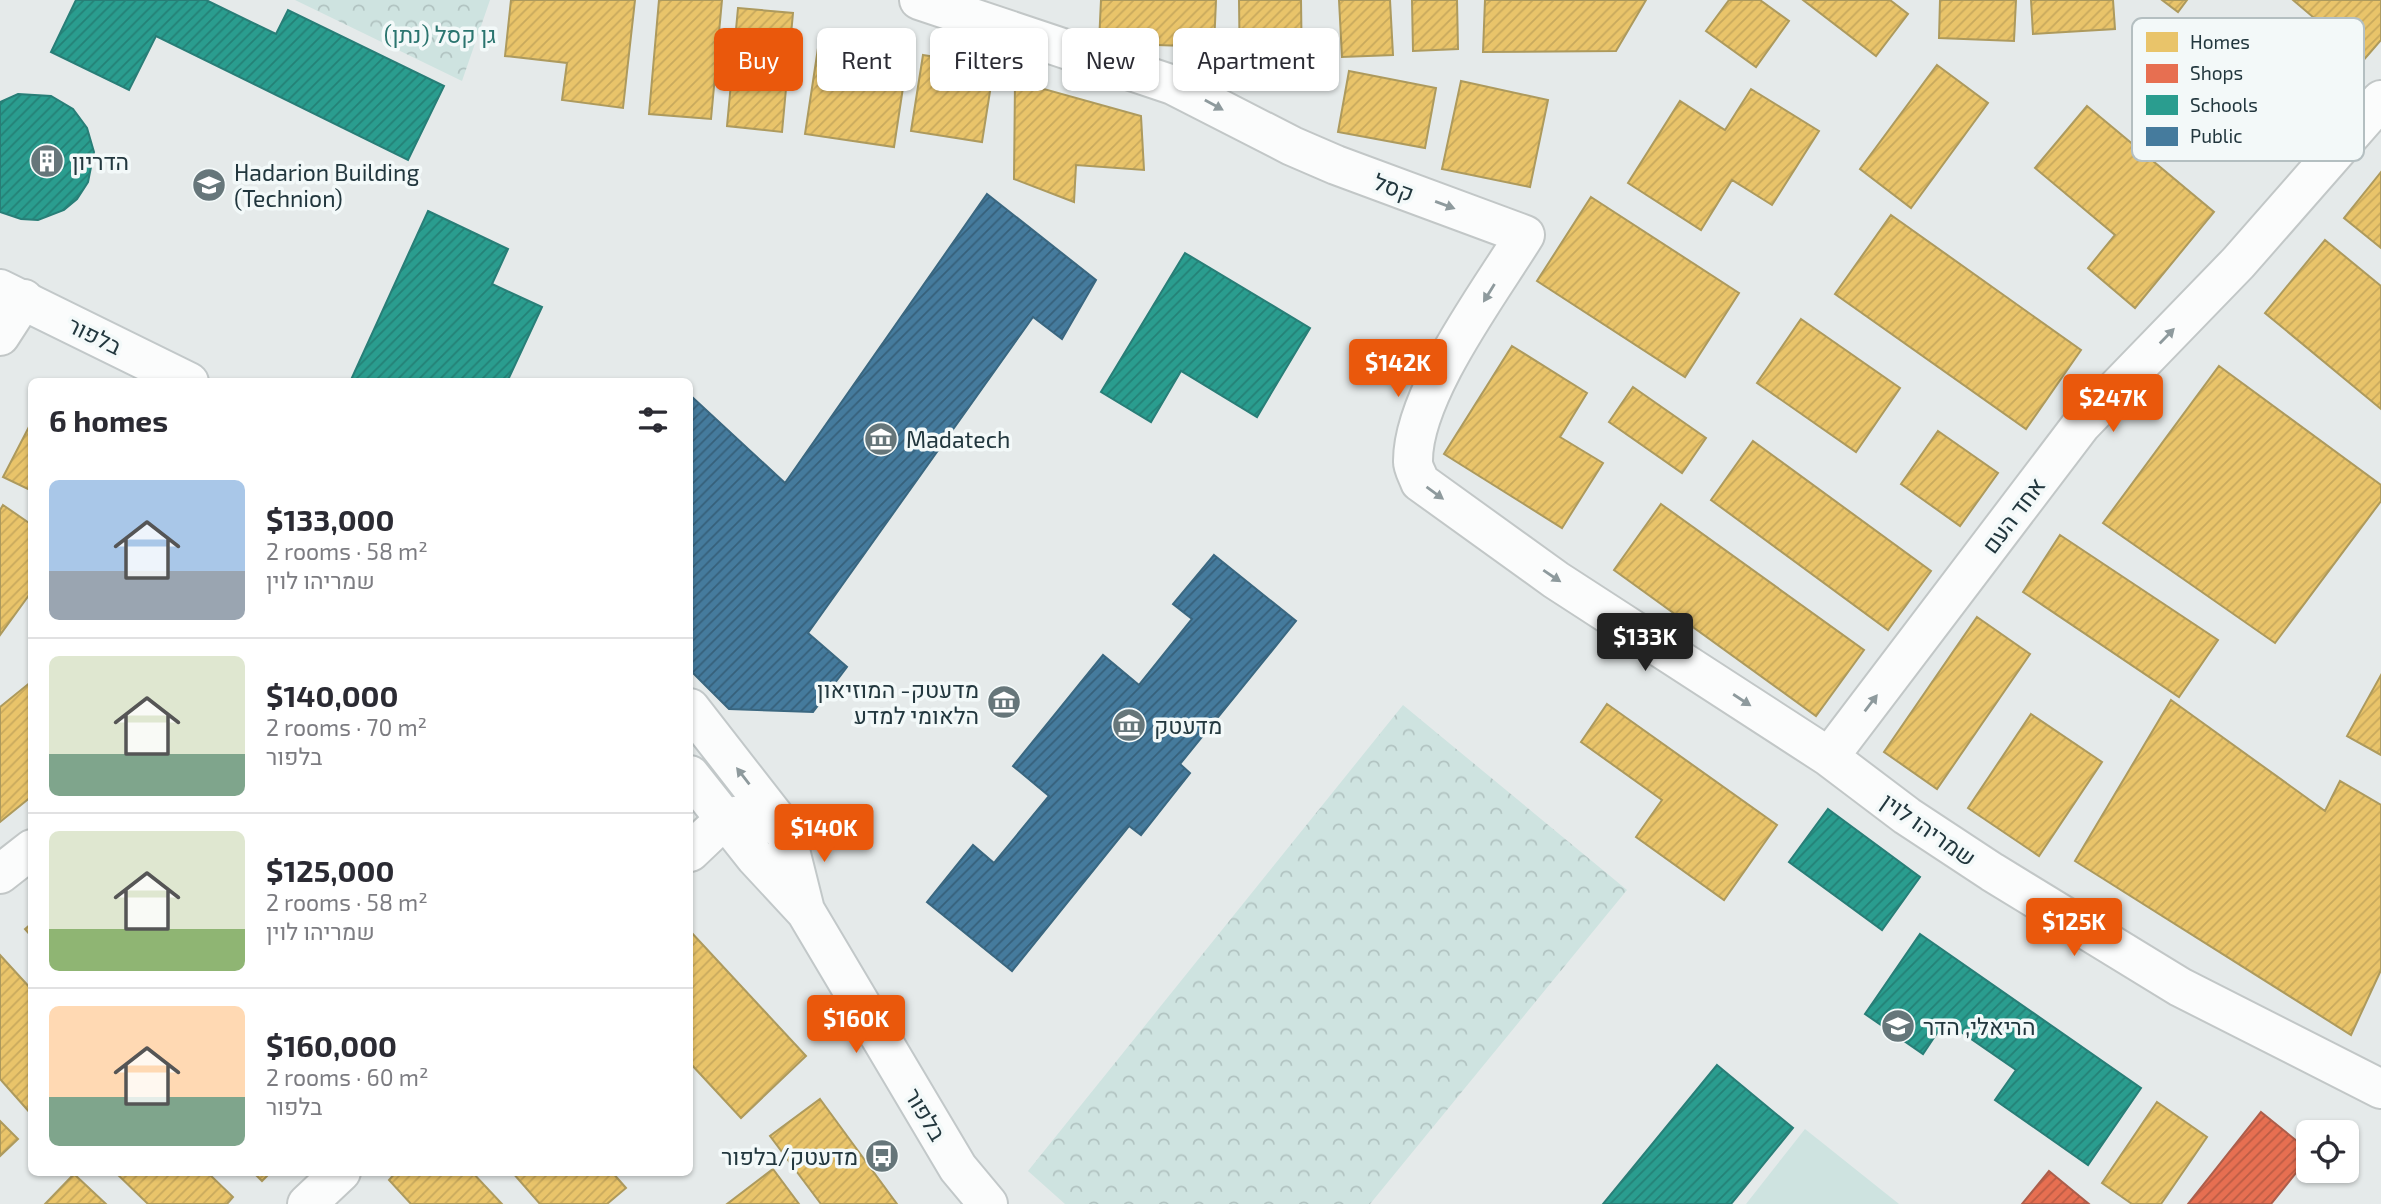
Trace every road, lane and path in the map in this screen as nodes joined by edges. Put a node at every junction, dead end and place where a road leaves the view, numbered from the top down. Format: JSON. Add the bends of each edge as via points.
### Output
{"nodes":[{"id":1,"x":919,"y":0,"type":"edge"},
{"id":2,"x":2381,"y":100,"type":"edge"},
{"id":3,"x":2364,"y":119,"type":"edge"},
{"id":4,"x":2327,"y":161,"type":"edge"},
{"id":5,"x":12,"y":294,"type":"edge"},
{"id":6,"x":0,"y":335,"type":"edge"},
{"id":7,"x":181,"y":378,"type":"edge"},
{"id":8,"x":1496,"y":537,"type":"joint"},
{"id":9,"x":693,"y":712,"type":"edge"},
{"id":10,"x":1829,"y":757,"type":"junction"},
{"id":11,"x":693,"y":779,"type":"edge"},
{"id":12,"x":725,"y":819,"type":"junction"},
{"id":13,"x":785,"y":830,"type":"junction"},
{"id":14,"x":693,"y":849,"type":"edge"},
{"id":15,"x":28,"y":852,"type":"edge"},
{"id":16,"x":0,"y":874,"type":"edge"},
{"id":17,"x":806,"y":912,"type":"junction"},
{"id":18,"x":2376,"y":1076,"type":"edge"},
{"id":19,"x":337,"y":1176,"type":"edge"},
{"id":20,"x":980,"y":1201,"type":"edge"},
{"id":21,"x":307,"y":1204,"type":"edge"}],
"edges":[{"from":1,"to":8,"type":"street","name":"קסל","one_way":true,"via":[[1163,81],[1336,165],[1525,235],[1435,385],[1413,463],[1420,482]]},
{"from":3,"to":2,"type":"street","name":"אחד העם","one_way":true},
{"from":10,"to":4,"type":"street","name":"אחד העם","one_way":true,"via":[[2081,425],[2238,263]]},
{"from":5,"to":6,"type":"street"},
{"from":5,"to":7,"type":"street","name":"בלפור"},
{"from":8,"to":10,"type":"street","name":"שמריהו לוין","one_way":true},
{"from":13,"to":9,"type":"street","name":"בלפור","one_way":true},
{"from":10,"to":18,"type":"street","name":"שמריהו לוין","via":[[1907,816],[2180,987]]},
{"from":11,"to":12,"type":"street","name":"בלפור"},
{"from":12,"to":13,"type":"street","via":[[748,814]]},
{"from":12,"to":14,"type":"street"},
{"from":12,"to":17,"type":"street","name":"בלפור"},
{"from":13,"to":17,"type":"street","name":"בלפור"},
{"from":15,"to":16,"type":"street"},
{"from":17,"to":20,"type":"street","name":"בלפור"},
{"from":19,"to":21,"type":"street"}]}
